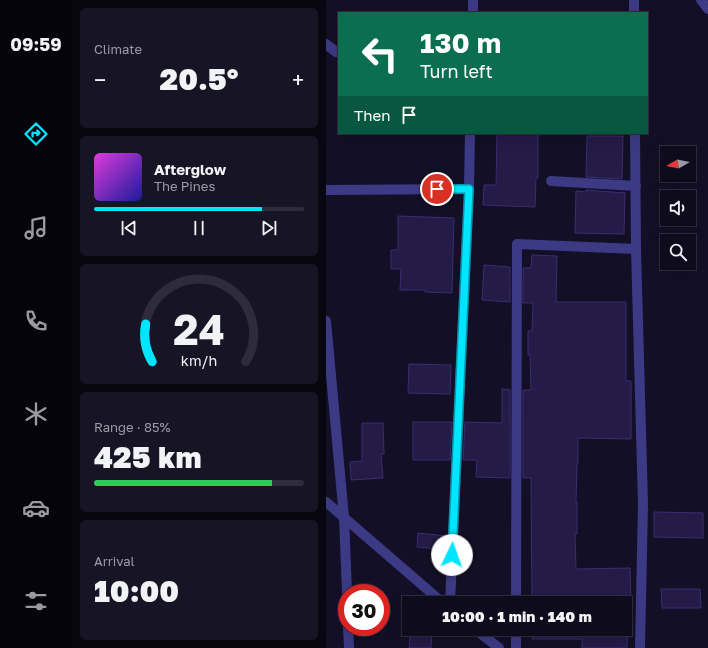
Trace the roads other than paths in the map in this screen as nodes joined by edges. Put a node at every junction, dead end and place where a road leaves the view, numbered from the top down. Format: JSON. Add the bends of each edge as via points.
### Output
{"nodes":[{"id":1,"x":473,"y":0,"type":"edge"},
{"id":2,"x":634,"y":0,"type":"edge"},
{"id":3,"x":701,"y":0,"type":"edge"},
{"id":4,"x":708,"y":9,"type":"edge"},
{"id":5,"x":473,"y":12,"type":"edge"},
{"id":6,"x":634,"y":12,"type":"edge"},
{"id":7,"x":326,"y":44,"type":"edge"},
{"id":8,"x":338,"y":52,"type":"edge"},
{"id":9,"x":470,"y":134,"type":"edge"},
{"id":10,"x":635,"y":134,"type":"edge"},
{"id":11,"x":551,"y":181,"type":"dead end"},
{"id":12,"x":636,"y":186,"type":"junction"},
{"id":13,"x":469,"y":189,"type":"junction"},
{"id":14,"x":326,"y":190,"type":"edge"},
{"id":15,"x":636,"y":249,"type":"junction"},
{"id":16,"x":326,"y":321,"type":"edge"},
{"id":17,"x":326,"y":502,"type":"edge"},
{"id":18,"x":344,"y":517,"type":"junction"},
{"id":19,"x":347,"y":584,"type":"edge"},
{"id":20,"x":435,"y":596,"type":"edge"},
{"id":21,"x":450,"y":596,"type":"edge"},
{"id":22,"x":516,"y":596,"type":"edge"},
{"id":23,"x":348,"y":636,"type":"edge"},
{"id":24,"x":484,"y":636,"type":"edge"},
{"id":25,"x":516,"y":636,"type":"edge"},
{"id":26,"x":349,"y":648,"type":"edge"},
{"id":27,"x":499,"y":648,"type":"edge"},
{"id":28,"x":516,"y":648,"type":"edge"},
{"id":29,"x":640,"y":648,"type":"edge"}],
"edges":[{"from":1,"to":5,"type":"street"},
{"from":2,"to":6,"type":"street"},
{"from":3,"to":4,"type":"street"},
{"from":7,"to":8,"type":"street"},
{"from":9,"to":13,"type":"street"},
{"from":10,"to":12,"type":"street"},
{"from":11,"to":12,"type":"street"},
{"from":12,"to":15,"type":"street"},
{"from":13,"to":14,"type":"street"},
{"from":13,"to":21,"type":"street"},
{"from":15,"to":22,"type":"street","via":[[517,244]]},
{"from":15,"to":29,"type":"street","via":[[642,504]]},
{"from":16,"to":18,"type":"street"},
{"from":17,"to":18,"type":"street"},
{"from":18,"to":19,"type":"street"},
{"from":18,"to":20,"type":"street"},
{"from":23,"to":26,"type":"street"},
{"from":24,"to":27,"type":"street"},
{"from":25,"to":28,"type":"street"}]}
